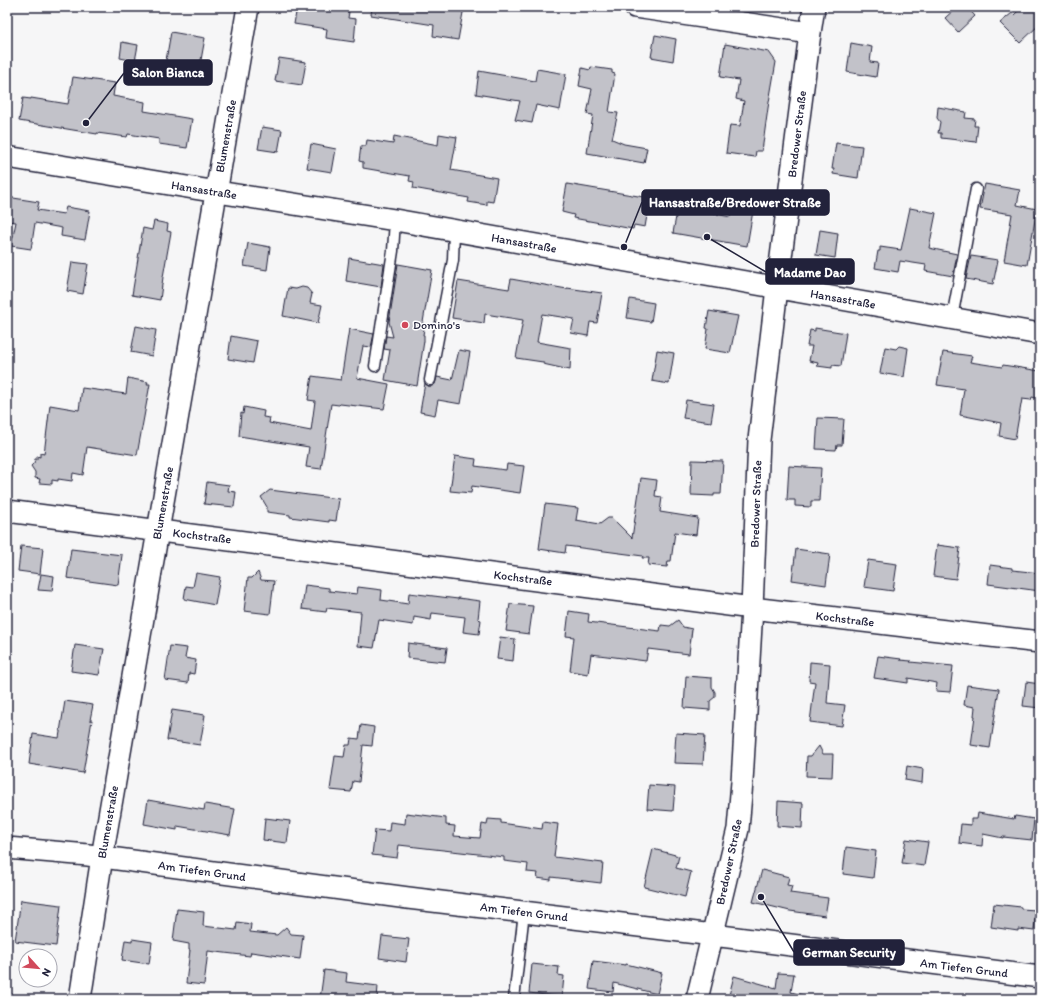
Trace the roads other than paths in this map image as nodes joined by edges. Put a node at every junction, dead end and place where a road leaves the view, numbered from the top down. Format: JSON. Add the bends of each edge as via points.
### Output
{"nodes":[{"id":1,"x":248,"y":7,"type":"edge"},
{"id":2,"x":635,"y":7,"type":"edge"},
{"id":3,"x":814,"y":7,"type":"edge"},
{"id":4,"x":810,"y":33,"type":"junction"},
{"id":5,"x":7,"y":157,"type":"edge"},
{"id":6,"x":976,"y":189,"type":"dead end"},
{"id":7,"x":217,"y":192,"type":"junction"},
{"id":8,"x":395,"y":220,"type":"junction"},
{"id":9,"x":454,"y":231,"type":"junction"},
{"id":10,"x":777,"y":288,"type":"junction"},
{"id":11,"x":952,"y":318,"type":"junction"},
{"id":12,"x":1040,"y":334,"type":"edge"},
{"id":13,"x":376,"y":366,"type":"dead end"},
{"id":14,"x":430,"y":380,"type":"dead end"},
{"id":15,"x":7,"y":511,"type":"edge"},
{"id":16,"x":158,"y":531,"type":"junction"},
{"id":17,"x":752,"y":608,"type":"junction"},
{"id":18,"x":1040,"y":642,"type":"edge"},
{"id":19,"x":7,"y":848,"type":"edge"},
{"id":20,"x":102,"y":857,"type":"junction"},
{"id":21,"x":524,"y":912,"type":"junction"},
{"id":22,"x":713,"y":935,"type":"junction"},
{"id":23,"x":1040,"y":977,"type":"edge"},
{"id":24,"x":80,"y":999,"type":"edge"},
{"id":25,"x":514,"y":999,"type":"edge"},
{"id":26,"x":697,"y":999,"type":"edge"}],
"edges":[{"from":1,"to":7,"type":"street","name":"Blumenstraße"},
{"from":2,"to":4,"type":"street"},
{"from":3,"to":4,"type":"street","name":"Bredower Straße"},
{"from":4,"to":10,"type":"street","name":"Bredower Straße"},
{"from":5,"to":7,"type":"street","name":"Hansastraße"},
{"from":6,"to":11,"type":"lane"},
{"from":7,"to":8,"type":"street","name":"Hansastraße"},
{"from":7,"to":16,"type":"street","name":"Blumenstraße"},
{"from":8,"to":9,"type":"street","name":"Hansastraße"},
{"from":8,"to":13,"type":"lane","via":[[393,251]]},
{"from":9,"to":10,"type":"street","name":"Hansastraße"},
{"from":9,"to":14,"type":"lane","via":[[453,260]]},
{"from":10,"to":11,"type":"street","name":"Hansastraße"},
{"from":10,"to":17,"type":"street","name":"Bredower Straße","via":[[759,440]]},
{"from":11,"to":12,"type":"street","name":"Hansastraße"},
{"from":15,"to":16,"type":"street","name":"Kochstraße"},
{"from":16,"to":17,"type":"street","name":"Kochstraße"},
{"from":16,"to":20,"type":"street","name":"Blumenstraße"},
{"from":17,"to":18,"type":"street","name":"Kochstraße"},
{"from":17,"to":22,"type":"street","name":"Bredower Straße","via":[[738,829]]},
{"from":19,"to":20,"type":"street","name":"Am Tiefen Grund"},
{"from":20,"to":21,"type":"street","name":"Am Tiefen Grund"},
{"from":20,"to":24,"type":"street","name":"Blumenstraße"},
{"from":21,"to":22,"type":"street","name":"Am Tiefen Grund"},
{"from":21,"to":25,"type":"lane"},
{"from":22,"to":23,"type":"street","name":"Am Tiefen Grund"},
{"from":22,"to":26,"type":"street","name":"Bredower Straße"}]}
